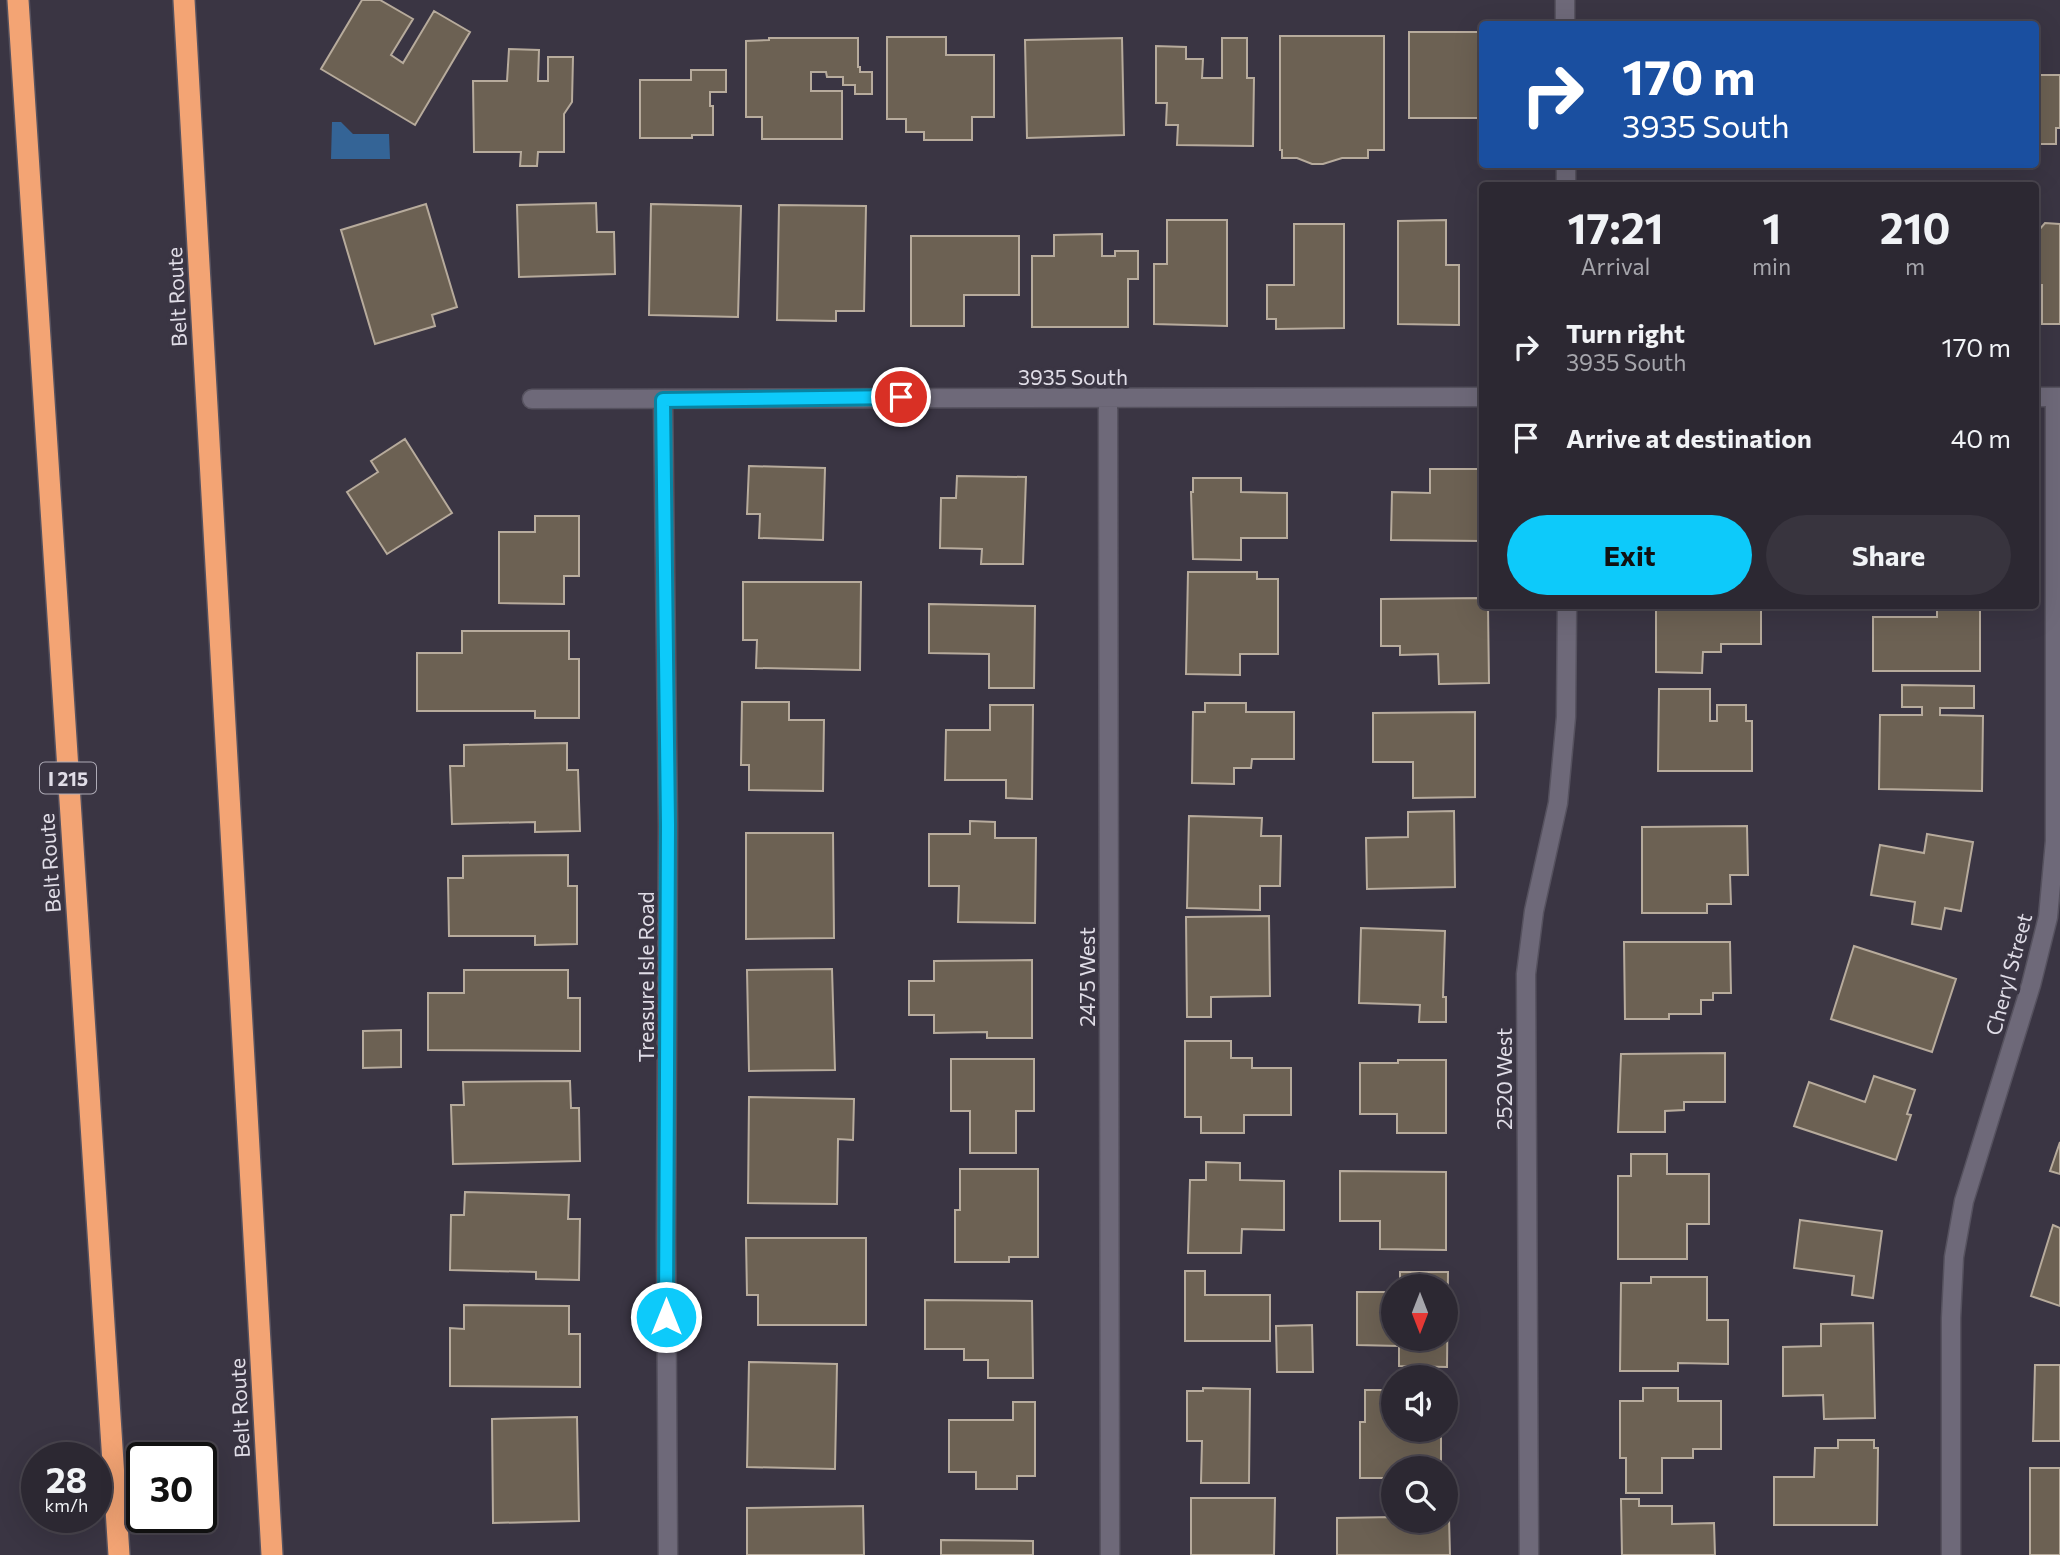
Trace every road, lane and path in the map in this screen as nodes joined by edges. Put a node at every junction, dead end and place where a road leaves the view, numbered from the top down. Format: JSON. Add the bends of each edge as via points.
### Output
{"nodes":[{"id":1,"x":18,"y":0,"type":"edge"},
{"id":2,"x":184,"y":0,"type":"edge"},
{"id":3,"x":1565,"y":0,"type":"edge"},
{"id":4,"x":1565,"y":21,"type":"edge"},
{"id":5,"x":1479,"y":397,"type":"edge"},
{"id":6,"x":2039,"y":397,"type":"edge"},
{"id":7,"x":2057,"y":397,"type":"edge"},
{"id":8,"x":532,"y":399,"type":"dead end"},
{"id":9,"x":1108,"y":399,"type":"junction"},
{"id":10,"x":663,"y":400,"type":"junction"},
{"id":11,"x":1567,"y":609,"type":"edge"},
{"id":12,"x":119,"y":1555,"type":"edge"},
{"id":13,"x":272,"y":1555,"type":"edge"},
{"id":14,"x":668,"y":1555,"type":"edge"},
{"id":15,"x":1110,"y":1555,"type":"edge"},
{"id":16,"x":1529,"y":1555,"type":"edge"},
{"id":17,"x":1951,"y":1555,"type":"edge"}],
"edges":[{"from":1,"to":12,"type":"highway","name":"Belt Route","number":"I 215"},
{"from":2,"to":13,"type":"highway","name":"Belt Route"},
{"from":3,"to":4,"type":"street"},
{"from":5,"to":9,"type":"street","name":"3935 South"},
{"from":6,"to":7,"type":"street"},
{"from":7,"to":17,"type":"street","name":"Cheryl Street","via":[[2055,841],[2048,917],[1964,1201],[1954,1257]]},
{"from":8,"to":10,"type":"street","name":"3935 South"},
{"from":9,"to":10,"type":"street","name":"3935 South"},
{"from":9,"to":15,"type":"street","name":"2475 West"},
{"from":10,"to":14,"type":"street","name":"Treasure Isle Road"},
{"from":11,"to":16,"type":"street","name":"2520 West","via":[[1566,717],[1558,803],[1534,911],[1526,974]]}]}
